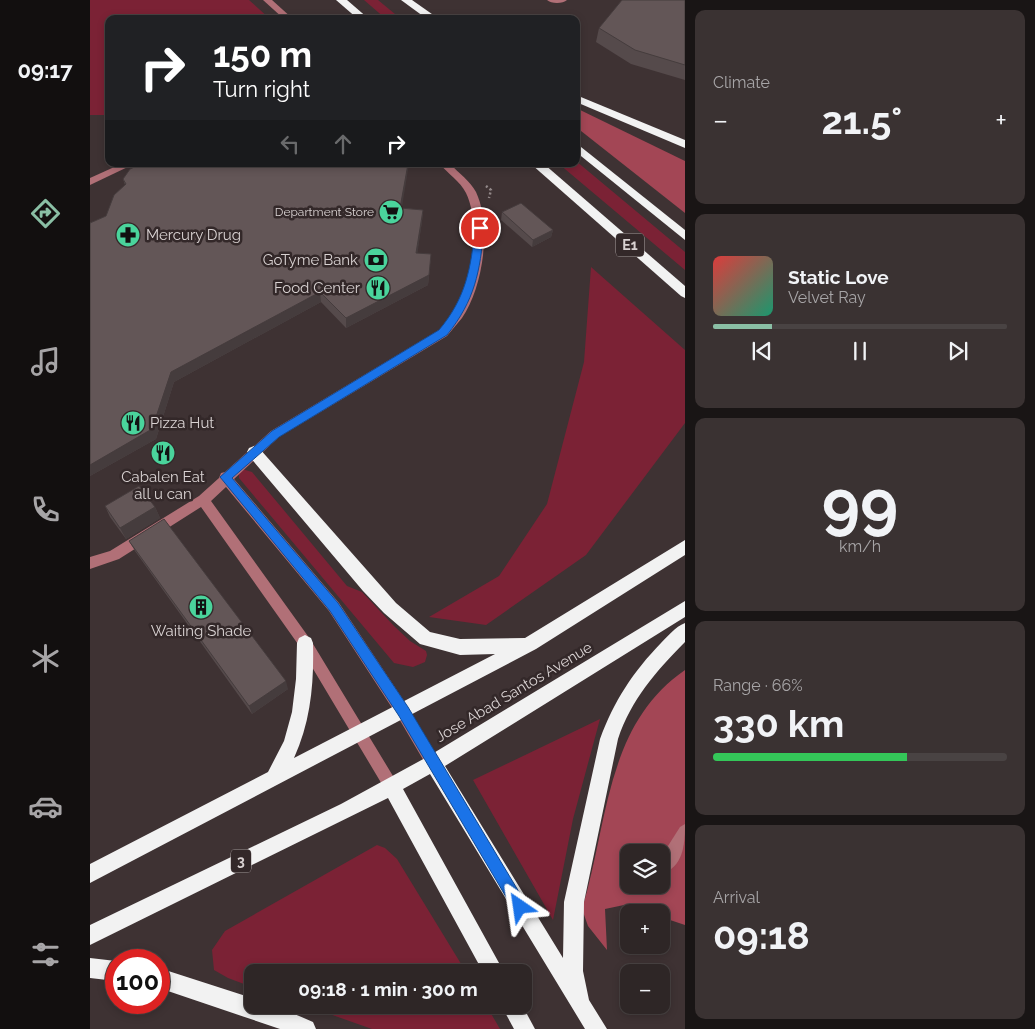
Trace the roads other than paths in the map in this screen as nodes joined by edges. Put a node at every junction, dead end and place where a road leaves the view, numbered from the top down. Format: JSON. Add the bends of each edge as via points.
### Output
{"nodes":[{"id":1,"x":267,"y":0,"type":"edge"},
{"id":2,"x":341,"y":0,"type":"edge"},
{"id":3,"x":396,"y":0,"type":"edge"},
{"id":4,"x":406,"y":0,"type":"edge"},
{"id":5,"x":551,"y":0,"type":"edge"},
{"id":6,"x":563,"y":0,"type":"edge"},
{"id":7,"x":284,"y":15,"type":"edge"},
{"id":8,"x":359,"y":15,"type":"edge"},
{"id":9,"x":414,"y":15,"type":"edge"},
{"id":10,"x":428,"y":15,"type":"edge"},
{"id":11,"x":580,"y":100,"type":"edge"},
{"id":12,"x":685,"y":144,"type":"edge"},
{"id":13,"x":580,"y":149,"type":"edge"},
{"id":14,"x":122,"y":167,"type":"edge"},
{"id":15,"x":449,"y":167,"type":"edge"},
{"id":16,"x":540,"y":167,"type":"edge"},
{"id":17,"x":90,"y":182,"type":"edge"},
{"id":18,"x":685,"y":236,"type":"edge"},
{"id":19,"x":685,"y":293,"type":"edge"},
{"id":20,"x":254,"y":452,"type":"junction"},
{"id":21,"x":225,"y":477,"type":"junction"},
{"id":22,"x":203,"y":500,"type":"junction"},
{"id":23,"x":685,"y":547,"type":"edge"},
{"id":24,"x":90,"y":563,"type":"edge"},
{"id":25,"x":685,"y":608,"type":"edge"},
{"id":26,"x":685,"y":631,"type":"edge"},
{"id":27,"x":305,"y":643,"type":"junction"},
{"id":28,"x":530,"y":644,"type":"junction"},
{"id":29,"x":403,"y":712,"type":"junction"},
{"id":30,"x":360,"y":733,"type":"junction"},
{"id":31,"x":433,"y":763,"type":"junction"},
{"id":32,"x":275,"y":776,"type":"junction"},
{"id":33,"x":392,"y":786,"type":"junction"},
{"id":34,"x":685,"y":832,"type":"edge"},
{"id":35,"x":670,"y":857,"type":"edge"},
{"id":36,"x":90,"y":874,"type":"edge"},
{"id":37,"x":90,"y":935,"type":"edge"},
{"id":38,"x":490,"y":964,"type":"edge"},
{"id":39,"x":90,"y":968,"type":"edge"},
{"id":40,"x":105,"y":970,"type":"edge"},
{"id":41,"x":170,"y":981,"type":"edge"},
{"id":42,"x":580,"y":1004,"type":"junction"},
{"id":43,"x":517,"y":1014,"type":"edge"},
{"id":44,"x":306,"y":1029,"type":"edge"},
{"id":45,"x":525,"y":1029,"type":"edge"},
{"id":46,"x":597,"y":1029,"type":"edge"}],
"edges":[{"from":1,"to":7,"type":"street"},
{"from":2,"to":8,"type":"highway"},
{"from":3,"to":9,"type":"highway"},
{"from":4,"to":10,"type":"highway"},
{"from":5,"to":6,"type":"street"},
{"from":11,"to":12,"type":"highway"},
{"from":13,"to":18,"type":"highway"},
{"from":14,"to":17,"type":"street"},
{"from":15,"to":20,"type":"street","via":[[470,191],[478,210],[480,228],[475,273],[458,314],[443,333],[275,434]]},
{"from":16,"to":19,"type":"highway","number":"E1"},
{"from":20,"to":21,"type":"street"},
{"from":20,"to":28,"type":"highway","via":[[368,586],[426,639],[460,647]]},
{"from":21,"to":22,"type":"street"},
{"from":21,"to":29,"type":"street","via":[[334,607]]},
{"from":22,"to":24,"type":"street","via":[[114,555]]},
{"from":22,"to":27,"type":"street"},
{"from":23,"to":28,"type":"highway"},
{"from":25,"to":31,"type":"highway","name":"Jose Abad Santos Avenue","number":"3"},
{"from":26,"to":42,"type":"highway","via":[[644,670],[634,684],[609,739],[574,902],[572,956]]},
{"from":27,"to":30,"type":"street"},
{"from":27,"to":32,"type":"highway","via":[[302,715]]},
{"from":28,"to":29,"type":"highway"},
{"from":29,"to":30,"type":"highway"},
{"from":29,"to":31,"type":"street"},
{"from":30,"to":32,"type":"highway"},
{"from":30,"to":33,"type":"street"},
{"from":31,"to":33,"type":"highway","name":"Jose Abad Santos Avenue","number":"3"},
{"from":31,"to":42,"type":"highway"},
{"from":32,"to":36,"type":"highway"},
{"from":33,"to":37,"type":"highway","name":"Jose Abad Santos Avenue","number":"3"},
{"from":33,"to":38,"type":"highway"},
{"from":34,"to":35,"type":"street"},
{"from":39,"to":40,"type":"highway"},
{"from":41,"to":44,"type":"highway"},
{"from":42,"to":46,"type":"highway"},
{"from":43,"to":45,"type":"highway"}]}
